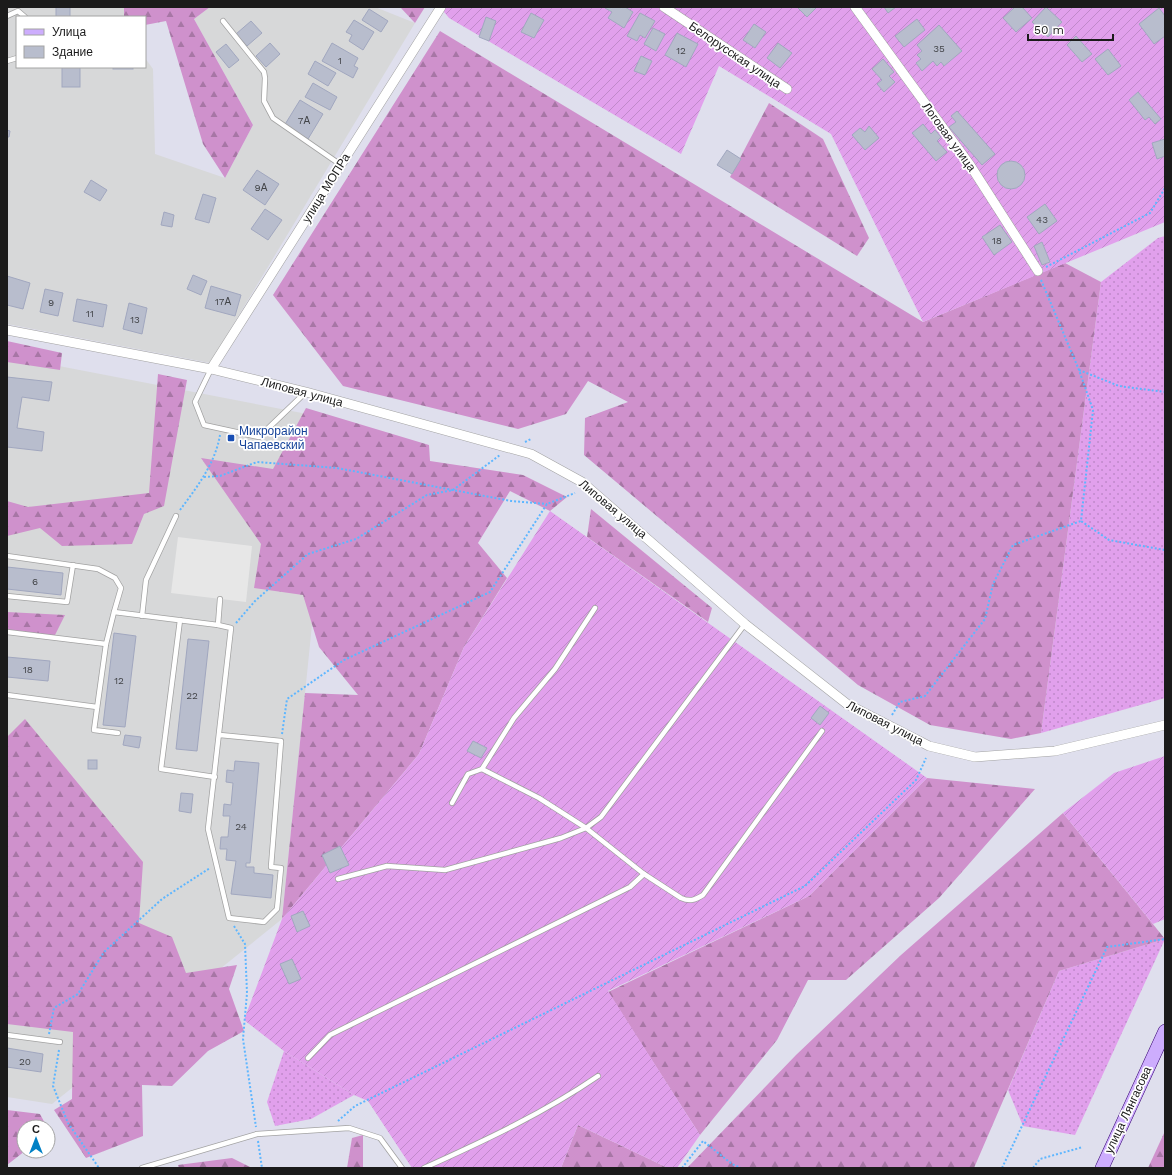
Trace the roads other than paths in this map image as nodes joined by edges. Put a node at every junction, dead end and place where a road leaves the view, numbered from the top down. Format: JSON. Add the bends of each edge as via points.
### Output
{"nodes":[{"id":1,"x":441,"y":7,"type":"edge"},
{"id":2,"x":664,"y":7,"type":"edge"},
{"id":3,"x":855,"y":7,"type":"edge"},
{"id":4,"x":20,"y":9,"type":"edge"},
{"id":5,"x":7,"y":16,"type":"edge"},
{"id":6,"x":223,"y":21,"type":"dead end"},
{"id":7,"x":787,"y":89,"type":"dead end"},
{"id":8,"x":341,"y":165,"type":"junction"},
{"id":9,"x":1038,"y":271,"type":"road end"},
{"id":10,"x":7,"y":330,"type":"edge"},
{"id":11,"x":211,"y":369,"type":"junction"},
{"id":12,"x":306,"y":392,"type":"junction"},
{"id":13,"x":176,"y":516,"type":"road end"},
{"id":14,"x":7,"y":556,"type":"edge"},
{"id":15,"x":73,"y":565,"type":"junction"},
{"id":16,"x":7,"y":596,"type":"edge"},
{"id":17,"x":220,"y":599,"type":"dead end"},
{"id":18,"x":595,"y":608,"type":"dead end"},
{"id":19,"x":114,"y":612,"type":"junction"},
{"id":20,"x":142,"y":616,"type":"junction"},
{"id":21,"x":180,"y":620,"type":"junction"},
{"id":22,"x":745,"y":624,"type":"junction"},
{"id":23,"x":218,"y":625,"type":"junction"},
{"id":24,"x":7,"y":632,"type":"edge"},
{"id":25,"x":106,"y":644,"type":"junction"},
{"id":26,"x":7,"y":695,"type":"edge"},
{"id":27,"x":97,"y":707,"type":"junction"},
{"id":28,"x":1165,"y":724,"type":"edge"},
{"id":29,"x":822,"y":731,"type":"dead end"},
{"id":30,"x":118,"y":733,"type":"dead end"},
{"id":31,"x":220,"y":735,"type":"junction"},
{"id":32,"x":482,"y":769,"type":"junction"},
{"id":33,"x":215,"y":777,"type":"junction"},
{"id":34,"x":452,"y":803,"type":"dead end"},
{"id":35,"x":586,"y":828,"type":"junction"},
{"id":36,"x":644,"y":874,"type":"junction"},
{"id":37,"x":338,"y":878,"type":"dead end"},
{"id":38,"x":1165,"y":1031,"type":"edge"},
{"id":39,"x":7,"y":1035,"type":"edge"},
{"id":40,"x":60,"y":1042,"type":"road end"},
{"id":41,"x":308,"y":1058,"type":"dead end"},
{"id":42,"x":598,"y":1076,"type":"dead end"},
{"id":43,"x":142,"y":1168,"type":"edge"},
{"id":44,"x":402,"y":1168,"type":"edge"},
{"id":45,"x":424,"y":1168,"type":"edge"},
{"id":46,"x":1102,"y":1168,"type":"edge"}],
"edges":[{"from":1,"to":8,"type":"street","name":"улица МОПРа"},
{"from":2,"to":7,"type":"street","name":"Белорусская улица"},
{"from":3,"to":9,"type":"street","name":"Логовая улица","via":[[970,165]]},
{"from":4,"to":5,"type":"lane"},
{"from":6,"to":8,"type":"lane","via":[[264,72],[264,101],[274,118]]},
{"from":8,"to":11,"type":"street","name":"улица МОПРа"},
{"from":10,"to":11,"type":"street","name":"Липовая улица"},
{"from":11,"to":12,"type":"street","name":"Липовая улица"},
{"from":11,"to":12,"type":"lane","via":[[195,402],[204,425],[259,437]]},
{"from":12,"to":22,"type":"street","name":"Липовая улица","via":[[531,454],[582,482]]},
{"from":13,"to":20,"type":"lane","via":[[146,580]]},
{"from":14,"to":15,"type":"lane"},
{"from":15,"to":16,"type":"lane","via":[[67,602]]},
{"from":15,"to":19,"type":"lane","via":[[98,569],[115,578],[121,588]]},
{"from":17,"to":23,"type":"lane"},
{"from":18,"to":32,"type":"lane","via":[[555,669],[514,718]]},
{"from":19,"to":20,"type":"lane"},
{"from":19,"to":25,"type":"lane"},
{"from":20,"to":21,"type":"lane"},
{"from":21,"to":23,"type":"lane"},
{"from":21,"to":33,"type":"lane","via":[[161,769]]},
{"from":22,"to":28,"type":"street","name":"Липовая улица","via":[[847,704],[929,746],[975,757],[1055,751]]},
{"from":22,"to":35,"type":"lane","via":[[601,817]]},
{"from":23,"to":31,"type":"lane","via":[[231,628]]},
{"from":24,"to":25,"type":"lane"},
{"from":25,"to":27,"type":"lane"},
{"from":26,"to":27,"type":"lane"},
{"from":27,"to":30,"type":"lane","via":[[94,730]]},
{"from":29,"to":36,"type":"lane","via":[[703,895],[696,900],[688,901]]},
{"from":31,"to":33,"type":"lane"},
{"from":31,"to":33,"type":"lane","via":[[281,741],[271,867],[281,868],[277,910],[264,922],[229,918],[208,829]]},
{"from":32,"to":34,"type":"lane","via":[[468,774]]},
{"from":32,"to":35,"type":"lane","via":[[539,798]]},
{"from":35,"to":36,"type":"lane"},
{"from":35,"to":37,"type":"lane","via":[[561,838],[444,870],[387,866]]},
{"from":36,"to":41,"type":"lane","via":[[630,887],[330,1035]]},
{"from":38,"to":46,"type":"main road","name":"улица Лянгасова"},
{"from":39,"to":40,"type":"lane"},
{"from":42,"to":45,"type":"lane","via":[[572,1094]]},
{"from":43,"to":44,"type":"lane","via":[[257,1134],[349,1128],[380,1138]]}]}
